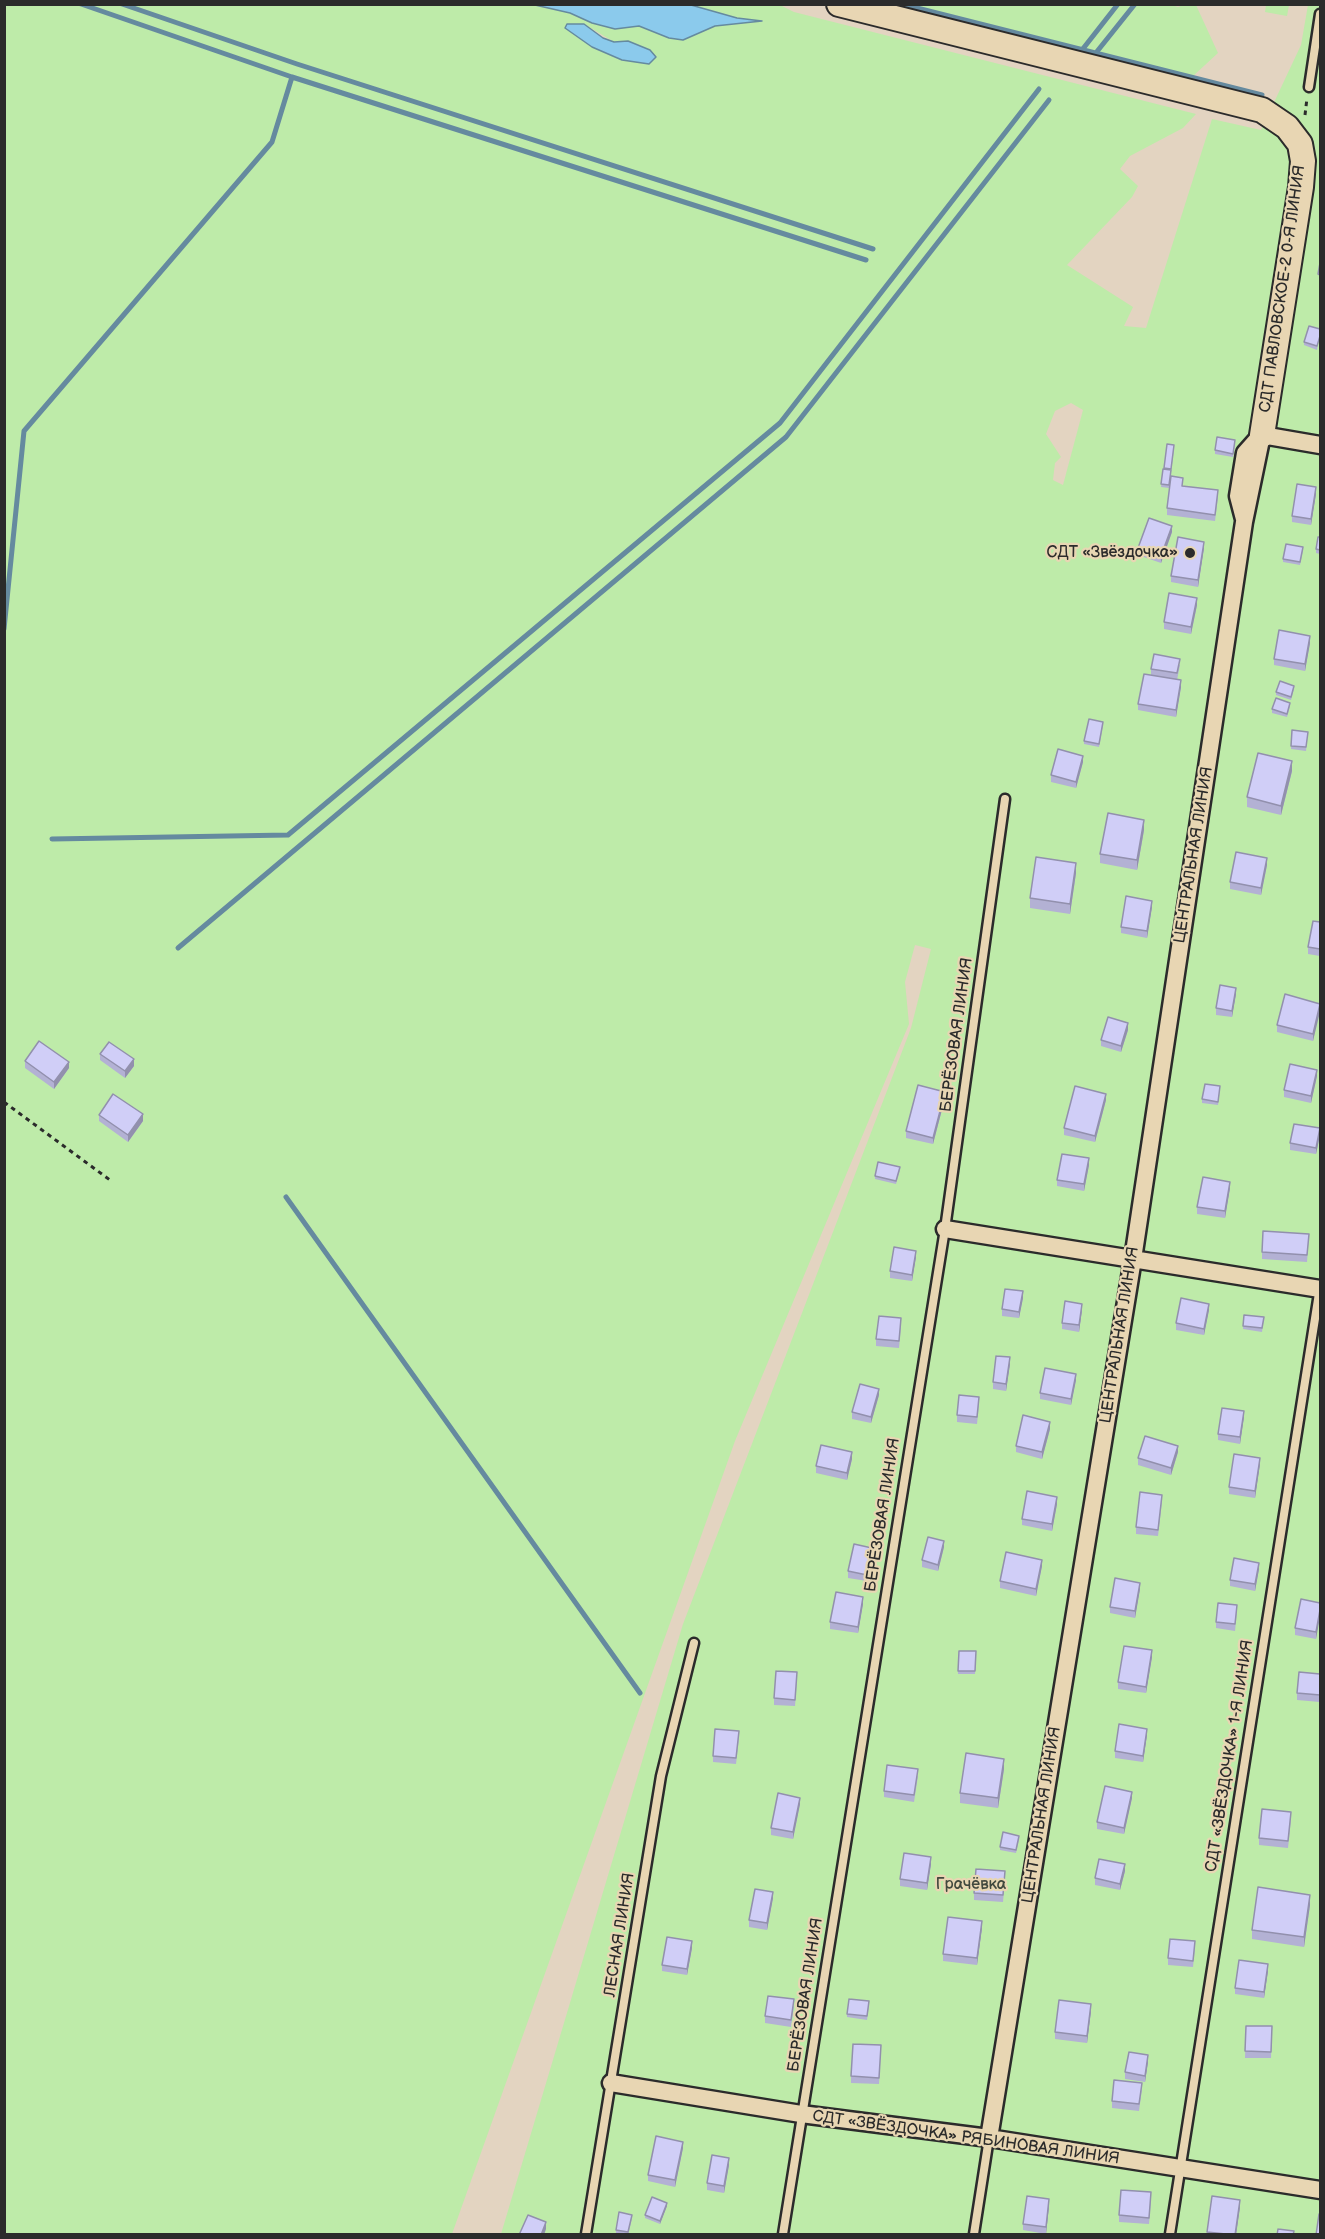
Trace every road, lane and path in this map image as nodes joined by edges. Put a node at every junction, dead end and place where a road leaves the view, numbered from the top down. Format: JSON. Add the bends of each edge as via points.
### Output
{"nodes":[{"id":1,"x":839,"y":4,"type":"edge"},
{"id":2,"x":1320,"y":14,"type":"edge"},
{"id":3,"x":1309,"y":87,"type":"dead end"},
{"id":4,"x":1262,"y":435,"type":"junction"},
{"id":5,"x":1320,"y":446,"type":"edge"},
{"id":6,"x":1005,"y":799,"type":"dead end"},
{"id":7,"x":4,"y":1102,"type":"edge"},
{"id":8,"x":110,"y":1180,"type":"dead end"},
{"id":9,"x":945,"y":1229,"type":"junction"},
{"id":10,"x":1133,"y":1259,"type":"junction"},
{"id":11,"x":1320,"y":1286,"type":"edge"},
{"id":12,"x":694,"y":1643,"type":"dead end"},
{"id":13,"x":611,"y":2083,"type":"junction"},
{"id":14,"x":801,"y":2114,"type":"junction"},
{"id":15,"x":989,"y":2138,"type":"junction"},
{"id":16,"x":1180,"y":2169,"type":"junction"},
{"id":17,"x":1320,"y":2190,"type":"edge"},
{"id":18,"x":586,"y":2235,"type":"edge"},
{"id":19,"x":783,"y":2235,"type":"edge"},
{"id":20,"x":974,"y":2235,"type":"edge"},
{"id":21,"x":1170,"y":2235,"type":"edge"}],
"edges":[{"from":1,"to":4,"type":"street","name":"СДТ ПАВЛОВСКОЕ-2 0-Я ЛИНИЯ","via":[[1262,110],[1287,127],[1300,144],[1301,187]]},
{"from":2,"to":3,"type":"lane"},
{"from":4,"to":5,"type":"street"},
{"from":4,"to":10,"type":"street","name":"ЦЕНТРАЛЬНАЯ ЛИНИЯ","via":[[1244,522]]},
{"from":6,"to":9,"type":"lane","name":"БЕРЁЗОВАЯ ЛИНИЯ"},
{"from":7,"to":8,"type":"path"},
{"from":9,"to":10,"type":"street"},
{"from":9,"to":14,"type":"lane","name":"БЕРЁЗОВАЯ ЛИНИЯ"},
{"from":10,"to":11,"type":"street"},
{"from":10,"to":15,"type":"street","name":"ЦЕНТРАЛЬНАЯ ЛИНИЯ"},
{"from":11,"to":16,"type":"lane","name":"СДТ «ЗВЁЗДОЧКА» 1-Я ЛИНИЯ"},
{"from":12,"to":13,"type":"lane","name":"ЛЕСНАЯ ЛИНИЯ","via":[[661,1776]]},
{"from":13,"to":14,"type":"street","name":"СДТ «ЗВЁЗДОЧКА» РЯБИНОВАЯ ЛИНИЯ"},
{"from":13,"to":18,"type":"lane","name":"ЛЕСНАЯ ЛИНИЯ"},
{"from":14,"to":15,"type":"street","name":"СДТ «ЗВЁЗДОЧКА» РЯБИНОВАЯ ЛИНИЯ"},
{"from":14,"to":19,"type":"lane","name":"БЕРЁЗОВАЯ ЛИНИЯ"},
{"from":15,"to":16,"type":"street","name":"СДТ «ЗВЁЗДОЧКА» РЯБИНОВАЯ ЛИНИЯ"},
{"from":15,"to":20,"type":"lane","name":"ЦЕНТРАЛЬНАЯ ЛИНИЯ"},
{"from":16,"to":17,"type":"street","name":"СДТ «ЗВЁЗДОЧКА» РЯБИНОВАЯ ЛИНИЯ"},
{"from":16,"to":21,"type":"lane","name":"СДТ «ЗВЁЗДОЧКА» 1-Я ЛИНИЯ"}]}
